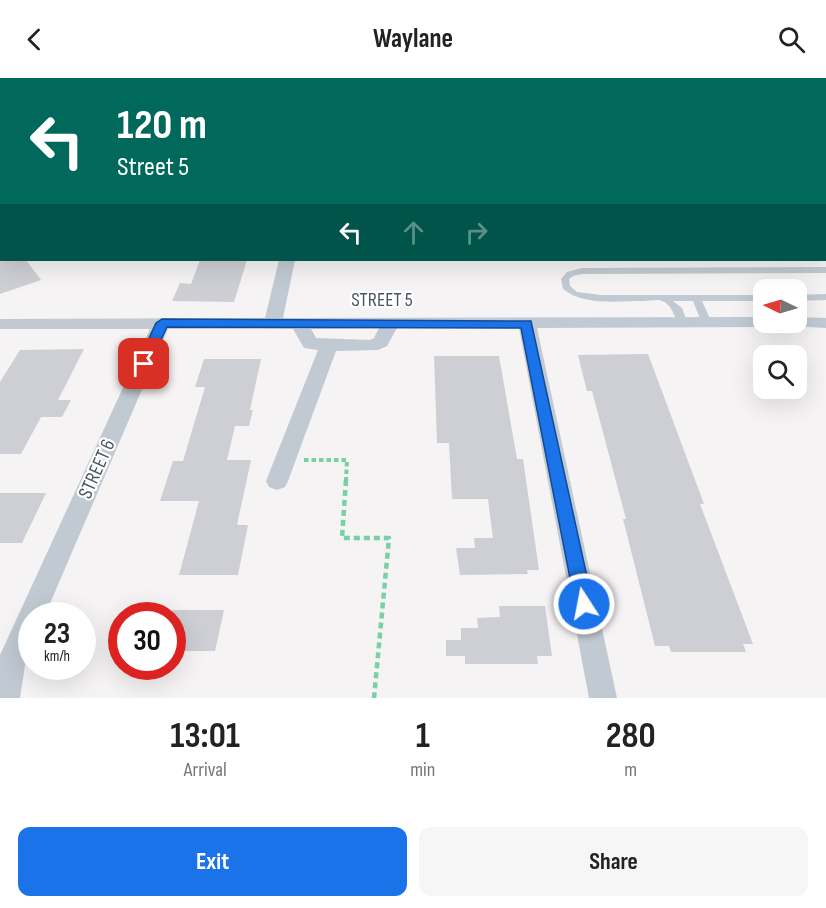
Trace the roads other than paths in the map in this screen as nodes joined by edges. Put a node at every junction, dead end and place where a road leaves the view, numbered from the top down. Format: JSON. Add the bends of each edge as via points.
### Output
{"nodes":[{"id":1,"x":287,"y":261,"type":"edge"},
{"id":2,"x":826,"y":270,"type":"edge"},
{"id":3,"x":699,"y":297,"type":"junction"},
{"id":4,"x":826,"y":297,"type":"edge"},
{"id":5,"x":664,"y":298,"type":"junction"},
{"id":6,"x":753,"y":298,"type":"edge"},
{"id":7,"x":807,"y":298,"type":"edge"},
{"id":8,"x":706,"y":321,"type":"junction"},
{"id":9,"x":273,"y":322,"type":"junction"},
{"id":10,"x":299,"y":322,"type":"junction"},
{"id":11,"x":391,"y":322,"type":"junction"},
{"id":12,"x":682,"y":322,"type":"junction"},
{"id":13,"x":753,"y":322,"type":"edge"},
{"id":14,"x":807,"y":322,"type":"edge"},
{"id":15,"x":162,"y":323,"type":"junction"},
{"id":16,"x":826,"y":323,"type":"edge"},
{"id":17,"x":0,"y":324,"type":"edge"},
{"id":18,"x":527,"y":324,"type":"junction"},
{"id":19,"x":329,"y":345,"type":"junction"},
{"id":20,"x":277,"y":481,"type":"dead end"},
{"id":21,"x":38,"y":602,"type":"edge"},
{"id":22,"x":18,"y":646,"type":"edge"},
{"id":23,"x":6,"y":698,"type":"edge"},
{"id":24,"x":603,"y":698,"type":"edge"}],
"edges":[{"from":1,"to":9,"type":"street"},
{"from":2,"to":5,"type":"lane","via":[[582,272],[565,279],[566,287],[582,296]]},
{"from":3,"to":5,"type":"lane"},
{"from":3,"to":6,"type":"lane"},
{"from":3,"to":8,"type":"lane","via":[[697,302]]},
{"from":4,"to":7,"type":"lane"},
{"from":5,"to":12,"type":"lane","via":[[677,308]]},
{"from":8,"to":12,"type":"street","name":"STREET 5"},
{"from":8,"to":13,"type":"street","name":"STREET 5"},
{"from":9,"to":10,"type":"street","name":"STREET 5"},
{"from":9,"to":15,"type":"street","name":"STREET 5"},
{"from":10,"to":11,"type":"street","name":"STREET 5"},
{"from":10,"to":19,"type":"street","via":[[310,344]]},
{"from":11,"to":18,"type":"street","name":"STREET 5"},
{"from":11,"to":19,"type":"street","via":[[378,344]]},
{"from":12,"to":18,"type":"street","name":"STREET 5"},
{"from":14,"to":16,"type":"street"},
{"from":15,"to":17,"type":"street","name":"STREET 5"},
{"from":15,"to":21,"type":"street","name":"STREET 6"},
{"from":18,"to":24,"type":"street"},
{"from":19,"to":20,"type":"street"},
{"from":22,"to":23,"type":"street","name":"STREET 6"}]}
